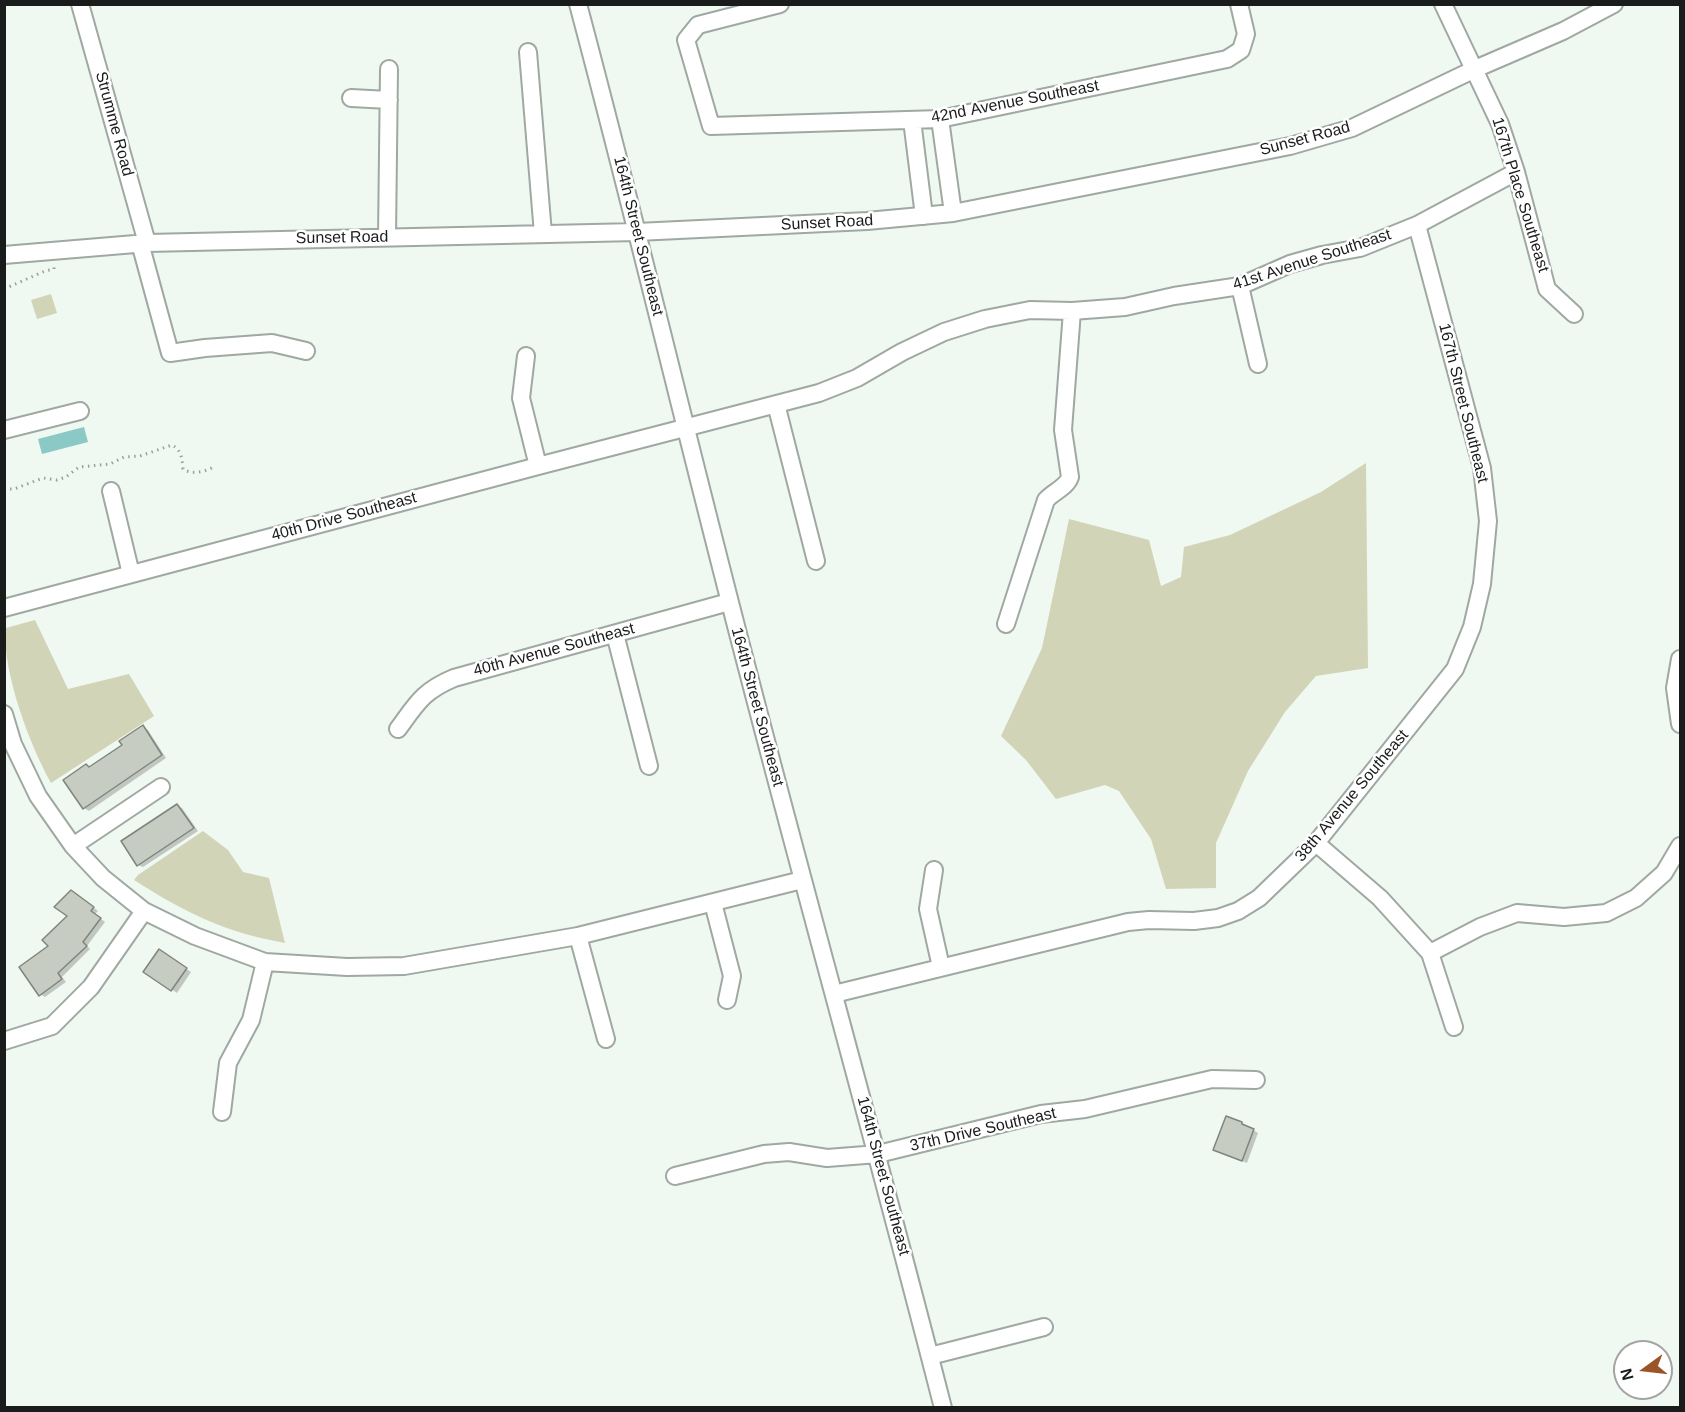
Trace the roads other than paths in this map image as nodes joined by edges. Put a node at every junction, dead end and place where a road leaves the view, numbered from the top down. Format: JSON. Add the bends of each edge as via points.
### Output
{"nodes":[{"id":1,"x":80,"y":4,"type":"edge"},
{"id":2,"x":578,"y":4,"type":"edge"},
{"id":3,"x":780,"y":4,"type":"edge"},
{"id":4,"x":1239,"y":4,"type":"edge"},
{"id":5,"x":1443,"y":4,"type":"edge"},
{"id":6,"x":1614,"y":4,"type":"edge"},
{"id":7,"x":528,"y":52,"type":"dead end"},
{"id":8,"x":389,"y":69,"type":"dead end"},
{"id":9,"x":1475,"y":69,"type":"junction"},
{"id":10,"x":351,"y":98,"type":"dead end"},
{"id":11,"x":388,"y":100,"type":"junction"},
{"id":12,"x":940,"y":119,"type":"junction"},
{"id":13,"x":912,"y":120,"type":"junction"},
{"id":14,"x":1516,"y":172,"type":"junction"},
{"id":15,"x":953,"y":213,"type":"junction"},
{"id":16,"x":924,"y":216,"type":"junction"},
{"id":17,"x":1417,"y":225,"type":"junction"},
{"id":18,"x":637,"y":232,"type":"junction"},
{"id":19,"x":543,"y":234,"type":"junction"},
{"id":20,"x":387,"y":237,"type":"junction"},
{"id":21,"x":143,"y":243,"type":"junction"},
{"id":22,"x":4,"y":255,"type":"edge"},
{"id":23,"x":1240,"y":286,"type":"junction"},
{"id":24,"x":1072,"y":311,"type":"junction"},
{"id":25,"x":1574,"y":314,"type":"dead end"},
{"id":26,"x":306,"y":351,"type":"dead end"},
{"id":27,"x":526,"y":356,"type":"dead end"},
{"id":28,"x":1258,"y":364,"type":"dead end"},
{"id":29,"x":776,"y":404,"type":"junction"},
{"id":30,"x":81,"y":411,"type":"dead end"},
{"id":31,"x":685,"y":427,"type":"junction"},
{"id":32,"x":4,"y":430,"type":"edge"},
{"id":33,"x":538,"y":466,"type":"junction"},
{"id":34,"x":111,"y":491,"type":"dead end"},
{"id":35,"x":816,"y":561,"type":"dead end"},
{"id":36,"x":131,"y":574,"type":"junction"},
{"id":37,"x":1482,"y":584,"type":"joint"},
{"id":38,"x":729,"y":602,"type":"junction"},
{"id":39,"x":4,"y":608,"type":"edge"},
{"id":40,"x":1006,"y":624,"type":"dead end"},
{"id":41,"x":615,"y":634,"type":"junction"},
{"id":42,"x":1680,"y":659,"type":"edge"},
{"id":43,"x":4,"y":714,"type":"edge"},
{"id":44,"x":1680,"y":724,"type":"edge"},
{"id":45,"x":398,"y":729,"type":"dead end"},
{"id":46,"x":649,"y":766,"type":"dead end"},
{"id":47,"x":160,"y":787,"type":"dead end"},
{"id":48,"x":1316,"y":843,"type":"junction"},
{"id":49,"x":73,"y":846,"type":"junction"},
{"id":50,"x":1680,"y":846,"type":"edge"},
{"id":51,"x":934,"y":870,"type":"dead end"},
{"id":52,"x":802,"y":880,"type":"junction"},
{"id":53,"x":713,"y":903,"type":"junction"},
{"id":54,"x":144,"y":911,"type":"junction"},
{"id":55,"x":578,"y":936,"type":"junction"},
{"id":56,"x":1430,"y":953,"type":"junction"},
{"id":57,"x":265,"y":963,"type":"junction"},
{"id":58,"x":941,"y":967,"type":"junction"},
{"id":59,"x":834,"y":994,"type":"junction"},
{"id":60,"x":727,"y":1000,"type":"dead end"},
{"id":61,"x":1454,"y":1027,"type":"dead end"},
{"id":62,"x":606,"y":1039,"type":"dead end"},
{"id":63,"x":4,"y":1041,"type":"edge"},
{"id":64,"x":1256,"y":1080,"type":"dead end"},
{"id":65,"x":222,"y":1112,"type":"dead end"},
{"id":66,"x":878,"y":1154,"type":"junction"},
{"id":67,"x":675,"y":1176,"type":"dead end"},
{"id":68,"x":1044,"y":1327,"type":"dead end"},
{"id":69,"x":930,"y":1356,"type":"junction"},
{"id":70,"x":943,"y":1407,"type":"edge"}],
"edges":[{"from":1,"to":21,"type":"street","name":"Strumme Road"},
{"from":2,"to":18,"type":"street","name":"164th Street Southeast"},
{"from":3,"to":13,"type":"street","name":"42nd Avenue Southeast","via":[[698,25],[686,40],[711,126]]},
{"from":4,"to":12,"type":"street","name":"42nd Avenue Southeast","via":[[1246,34],[1241,50],[1227,59]]},
{"from":5,"to":9,"type":"street","name":"167th Place Southeast"},
{"from":6,"to":9,"type":"street","name":"Sunset Road"},
{"from":7,"to":19,"type":"street"},
{"from":8,"to":11,"type":"street"},
{"from":9,"to":14,"type":"street","name":"167th Place Southeast","via":[[1500,123]]},
{"from":9,"to":15,"type":"street","name":"Sunset Road","via":[[1352,128],[1290,146]]},
{"from":10,"to":11,"type":"street"},
{"from":11,"to":20,"type":"street"},
{"from":12,"to":13,"type":"street","name":"42nd Avenue Southeast"},
{"from":12,"to":15,"type":"street"},
{"from":13,"to":16,"type":"street"},
{"from":14,"to":17,"type":"street","name":"41st Avenue Southeast"},
{"from":14,"to":25,"type":"street","name":"167th Place Southeast","via":[[1547,289]]},
{"from":15,"to":16,"type":"street","name":"Sunset Road"},
{"from":16,"to":18,"type":"street","name":"Sunset Road"},
{"from":17,"to":23,"type":"street","name":"41st Avenue Southeast","via":[[1360,248],[1290,264]]},
{"from":17,"to":37,"type":"street","name":"167th Street Southeast","via":[[1482,468],[1488,521]]},
{"from":18,"to":19,"type":"street","name":"Sunset Road"},
{"from":18,"to":31,"type":"street","name":"164th Street Southeast"},
{"from":19,"to":20,"type":"street","name":"Sunset Road"},
{"from":20,"to":21,"type":"street","name":"Sunset Road"},
{"from":21,"to":22,"type":"street","name":"Sunset Road"},
{"from":21,"to":26,"type":"street","name":"Strumme Road","via":[[170,353],[272,343]]},
{"from":23,"to":24,"type":"street","name":"41st Avenue Southeast","via":[[1125,307]]},
{"from":23,"to":28,"type":"street"},
{"from":24,"to":29,"type":"street","name":"41st Avenue Southeast","via":[[1030,310],[985,319],[902,352],[819,393]]},
{"from":24,"to":40,"type":"street","via":[[1063,430],[1070,477],[1046,500]]},
{"from":27,"to":33,"type":"street","via":[[521,398]]},
{"from":29,"to":31,"type":"street","name":"41st Avenue Southeast"},
{"from":29,"to":35,"type":"street"},
{"from":30,"to":32,"type":"street"},
{"from":31,"to":33,"type":"street","name":"40th Drive Southeast"},
{"from":31,"to":38,"type":"street","name":"164th Street Southeast"},
{"from":33,"to":36,"type":"street","name":"40th Drive Southeast"},
{"from":34,"to":36,"type":"street"},
{"from":36,"to":39,"type":"street","name":"40th Drive Southeast"},
{"from":37,"to":48,"type":"street","name":"38th Avenue Southeast","via":[[1472,627],[1455,669]]},
{"from":38,"to":41,"type":"street","name":"40th Avenue Southeast"},
{"from":38,"to":52,"type":"street","name":"164th Street Southeast"},
{"from":41,"to":45,"type":"street","name":"40th Avenue Southeast","via":[[434,686]]},
{"from":41,"to":46,"type":"street"},
{"from":42,"to":44,"type":"street","via":[[1675,688]]},
{"from":43,"to":49,"type":"street","via":[[13,744],[38,796]]},
{"from":47,"to":49,"type":"street"},
{"from":48,"to":56,"type":"street","via":[[1380,898]]},
{"from":48,"to":58,"type":"street","name":"38th Avenue Southeast","via":[[1259,898],[1218,918],[1128,922]]},
{"from":49,"to":54,"type":"street","via":[[103,878]]},
{"from":50,"to":56,"type":"street","via":[[1664,873],[1636,898],[1606,913],[1564,917],[1517,913]]},
{"from":51,"to":58,"type":"street","via":[[928,909]]},
{"from":52,"to":53,"type":"street"},
{"from":52,"to":59,"type":"street","name":"164th Street Southeast"},
{"from":53,"to":55,"type":"street"},
{"from":53,"to":60,"type":"street","via":[[732,976]]},
{"from":54,"to":57,"type":"street"},
{"from":54,"to":63,"type":"street","via":[[91,987],[52,1026]]},
{"from":55,"to":57,"type":"street","via":[[404,966]]},
{"from":55,"to":62,"type":"street"},
{"from":56,"to":61,"type":"street"},
{"from":57,"to":65,"type":"street","via":[[251,1020],[228,1063]]},
{"from":58,"to":59,"type":"street","name":"38th Avenue Southeast"},
{"from":59,"to":66,"type":"street","name":"164th Street Southeast"},
{"from":64,"to":66,"type":"street","name":"37th Drive Southeast","via":[[1212,1079],[1085,1109],[1041,1114]]},
{"from":66,"to":67,"type":"street","name":"37th Drive Southeast","via":[[827,1158],[789,1152],[764,1154]]},
{"from":66,"to":69,"type":"street","name":"164th Street Southeast"},
{"from":68,"to":69,"type":"street"},
{"from":69,"to":70,"type":"street","name":"164th Street Southeast"}]}
